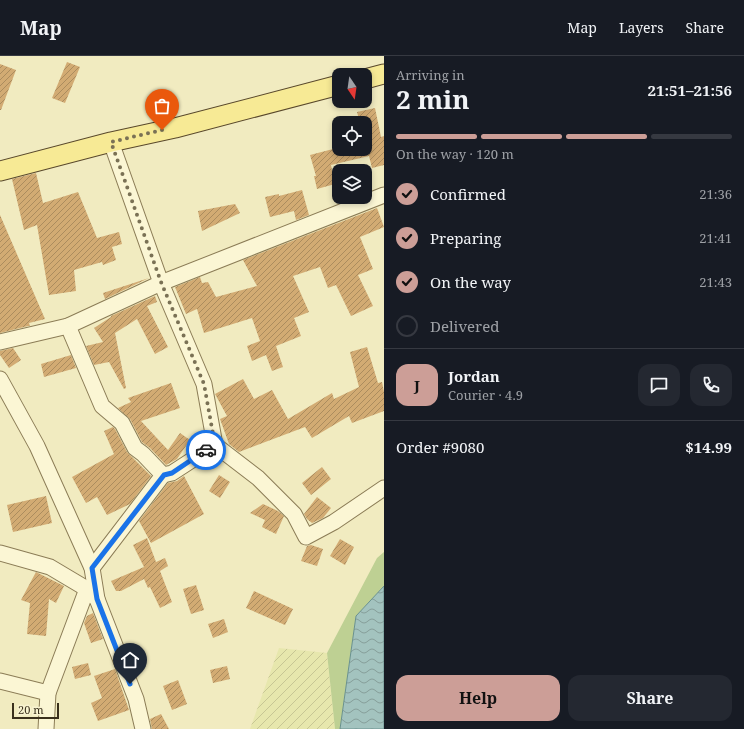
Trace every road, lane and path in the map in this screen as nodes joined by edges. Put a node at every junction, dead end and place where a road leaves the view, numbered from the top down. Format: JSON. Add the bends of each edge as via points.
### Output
{"nodes":[{"id":1,"x":384,"y":74,"type":"edge"},
{"id":2,"x":372,"y":77,"type":"edge"},
{"id":3,"x":332,"y":87,"type":"edge"},
{"id":4,"x":111,"y":142,"type":"junction"},
{"id":5,"x":0,"y":170,"type":"edge"},
{"id":6,"x":384,"y":195,"type":"edge"},
{"id":7,"x":161,"y":282,"type":"junction"},
{"id":8,"x":68,"y":326,"type":"junction"},
{"id":9,"x":0,"y":342,"type":"edge"},
{"id":10,"x":0,"y":379,"type":"edge"},
{"id":11,"x":215,"y":445,"type":"junction"},
{"id":12,"x":164,"y":475,"type":"junction"},
{"id":13,"x":384,"y":488,"type":"edge"},
{"id":14,"x":0,"y":553,"type":"edge"},
{"id":15,"x":92,"y":568,"type":"junction"},
{"id":16,"x":92,"y":594,"type":"junction"},
{"id":17,"x":0,"y":681,"type":"edge"},
{"id":18,"x":48,"y":693,"type":"junction"},
{"id":19,"x":46,"y":729,"type":"edge"},
{"id":20,"x":143,"y":729,"type":"edge"}],
"edges":[{"from":1,"to":2,"type":"main road"},
{"from":3,"to":4,"type":"main road"},
{"from":4,"to":5,"type":"main road"},
{"from":4,"to":7,"type":"street"},
{"from":6,"to":7,"type":"street"},
{"from":7,"to":8,"type":"street"},
{"from":7,"to":11,"type":"street","via":[[204,384]]},
{"from":8,"to":9,"type":"street"},
{"from":8,"to":12,"type":"street","via":[[102,406],[122,423],[135,448]]},
{"from":10,"to":15,"type":"street","via":[[37,446]]},
{"from":11,"to":12,"type":"street","via":[[172,473]]},
{"from":11,"to":13,"type":"street","via":[[258,478],[294,514],[306,537],[334,522]]},
{"from":12,"to":15,"type":"street"},
{"from":14,"to":16,"type":"street","via":[[50,567]]},
{"from":15,"to":16,"type":"street"},
{"from":16,"to":18,"type":"street"},
{"from":16,"to":20,"type":"street","via":[[136,699]]},
{"from":17,"to":18,"type":"street"},
{"from":18,"to":19,"type":"street"}]}
